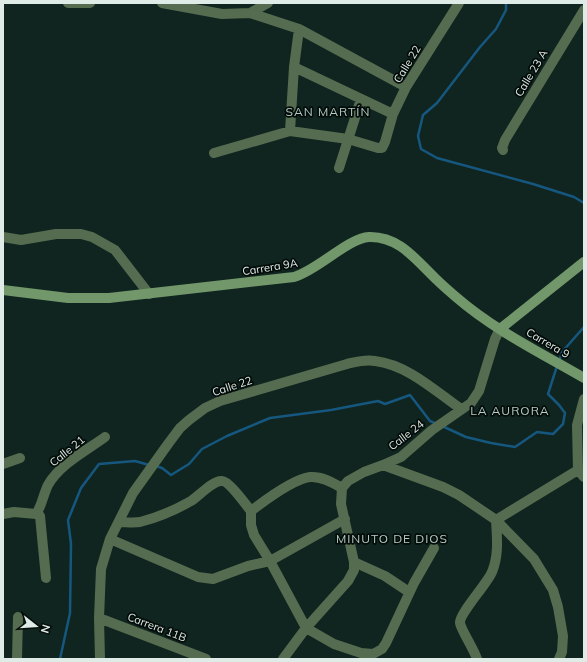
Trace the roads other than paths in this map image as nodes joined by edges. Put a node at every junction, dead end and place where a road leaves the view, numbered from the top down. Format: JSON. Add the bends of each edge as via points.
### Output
{"nodes":[{"id":1,"x":68,"y":3,"type":"edge"},
{"id":2,"x":90,"y":3,"type":"edge"},
{"id":3,"x":162,"y":3,"type":"edge"},
{"id":4,"x":459,"y":3,"type":"edge"},
{"id":5,"x":265,"y":4,"type":"edge"},
{"id":6,"x":584,"y":10,"type":"edge"},
{"id":7,"x":250,"y":13,"type":"junction"},
{"id":8,"x":299,"y":29,"type":"junction"},
{"id":9,"x":294,"y":67,"type":"junction"},
{"id":10,"x":406,"y":87,"type":"junction"},
{"id":11,"x":361,"y":99,"type":"junction"},
{"id":12,"x":393,"y":114,"type":"junction"},
{"id":13,"x":290,"y":131,"type":"junction"},
{"id":14,"x":348,"y":139,"type":"junction"},
{"id":15,"x":503,"y":150,"type":"dead end"},
{"id":16,"x":214,"y":153,"type":"dead end"},
{"id":17,"x":339,"y":168,"type":"dead end"},
{"id":18,"x":3,"y":237,"type":"edge"},
{"id":19,"x":584,"y":262,"type":"edge"},
{"id":20,"x":3,"y":290,"type":"edge"},
{"id":21,"x":149,"y":294,"type":"junction"},
{"id":22,"x":500,"y":329,"type":"junction"},
{"id":23,"x":584,"y":378,"type":"edge"},
{"id":24,"x":584,"y":399,"type":"edge"},
{"id":25,"x":462,"y":409,"type":"junction"},
{"id":26,"x":105,"y":437,"type":"dead end"},
{"id":27,"x":20,"y":458,"type":"dead end"},
{"id":28,"x":3,"y":464,"type":"edge"},
{"id":29,"x":383,"y":465,"type":"junction"},
{"id":30,"x":581,"y":474,"type":"edge"},
{"id":31,"x":342,"y":488,"type":"junction"},
{"id":32,"x":38,"y":511,"type":"junction"},
{"id":33,"x":251,"y":511,"type":"junction"},
{"id":34,"x":3,"y":514,"type":"edge"},
{"id":35,"x":345,"y":519,"type":"junction"},
{"id":36,"x":496,"y":520,"type":"junction"},
{"id":37,"x":119,"y":522,"type":"junction"},
{"id":38,"x":110,"y":540,"type":"junction"},
{"id":39,"x":434,"y":548,"type":"dead end"},
{"id":40,"x":270,"y":561,"type":"junction"},
{"id":41,"x":354,"y":562,"type":"junction"},
{"id":42,"x":46,"y":578,"type":"dead end"},
{"id":43,"x":409,"y":592,"type":"junction"},
{"id":44,"x":18,"y":617,"type":"dead end"},
{"id":45,"x":99,"y":618,"type":"junction"},
{"id":46,"x":306,"y":628,"type":"junction"},
{"id":47,"x":17,"y":659,"type":"edge"},
{"id":48,"x":100,"y":659,"type":"edge"},
{"id":49,"x":206,"y":659,"type":"edge"},
{"id":50,"x":282,"y":659,"type":"edge"},
{"id":51,"x":477,"y":659,"type":"edge"},
{"id":52,"x":559,"y":659,"type":"edge"}],
"edges":[{"from":1,"to":2,"type":"street"},
{"from":3,"to":7,"type":"street","via":[[222,14]]},
{"from":4,"to":10,"type":"street","name":"Calle 22"},
{"from":5,"to":7,"type":"street"},
{"from":6,"to":15,"type":"street","name":"Calle 23 A","via":[[505,140]]},
{"from":7,"to":8,"type":"street"},
{"from":8,"to":9,"type":"street"},
{"from":8,"to":10,"type":"street"},
{"from":9,"to":11,"type":"street"},
{"from":9,"to":13,"type":"street"},
{"from":10,"to":12,"type":"street","name":"Calle 22"},
{"from":11,"to":12,"type":"street"},
{"from":11,"to":14,"type":"street"},
{"from":12,"to":14,"type":"street","name":"Calle 22","via":[[382,148]]},
{"from":13,"to":14,"type":"street"},
{"from":13,"to":16,"type":"street"},
{"from":14,"to":17,"type":"street"},
{"from":18,"to":21,"type":"street","via":[[21,240],[56,234],[81,234],[92,237],[115,250]]},
{"from":19,"to":22,"type":"main road","name":"Calle 24"},
{"from":20,"to":21,"type":"main road","name":"Carrera 9A","via":[[68,298],[109,298]]},
{"from":21,"to":22,"type":"main road","name":"Carrera 9A","via":[[294,277],[310,271],[350,244],[367,237],[386,238],[401,246],[456,298]]},
{"from":22,"to":23,"type":"main road","name":"Carrera 9"},
{"from":22,"to":25,"type":"street","name":"Calle 24","via":[[479,391],[471,403]]},
{"from":24,"to":30,"type":"street","via":[[577,425]]},
{"from":25,"to":29,"type":"street","name":"Calle 24","via":[[432,430],[401,457]]},
{"from":25,"to":37,"type":"street","name":"Calle 22","via":[[409,372],[374,360],[347,364],[220,401],[205,408],[180,428],[133,493]]},
{"from":26,"to":32,"type":"street","name":"Calle 21","via":[[61,468],[48,486]]},
{"from":27,"to":28,"type":"street"},
{"from":29,"to":31,"type":"street","name":"Calle 24","via":[[364,472],[348,481]]},
{"from":29,"to":36,"type":"street","via":[[449,490]]},
{"from":30,"to":36,"type":"street"},
{"from":31,"to":33,"type":"street","via":[[322,478],[310,477],[273,494]]},
{"from":31,"to":35,"type":"street","via":[[341,504]]},
{"from":32,"to":34,"type":"street","via":[[34,515],[14,512]]},
{"from":32,"to":42,"type":"street"},
{"from":33,"to":37,"type":"street","via":[[231,487],[220,480],[192,500],[150,519]]},
{"from":33,"to":40,"type":"street","via":[[254,535]]},
{"from":35,"to":40,"type":"street"},
{"from":35,"to":41,"type":"street"},
{"from":36,"to":51,"type":"street","via":[[498,548],[492,572],[460,621]]},
{"from":36,"to":52,"type":"street","via":[[534,559],[553,590],[563,636]]},
{"from":37,"to":38,"type":"street","name":"Calle 22"},
{"from":38,"to":40,"type":"street","via":[[198,577],[213,579]]},
{"from":38,"to":45,"type":"street","name":"Calle 22","via":[[101,570]]},
{"from":39,"to":43,"type":"street"},
{"from":40,"to":46,"type":"street"},
{"from":41,"to":43,"type":"street","via":[[385,576]]},
{"from":41,"to":46,"type":"street","via":[[354,570],[348,581]]},
{"from":43,"to":46,"type":"street","via":[[386,643],[373,654],[354,652]]},
{"from":44,"to":47,"type":"street"},
{"from":45,"to":48,"type":"street","name":"Calle 22"},
{"from":45,"to":49,"type":"street","name":"Carrera 11B"},
{"from":46,"to":50,"type":"street"}]}
